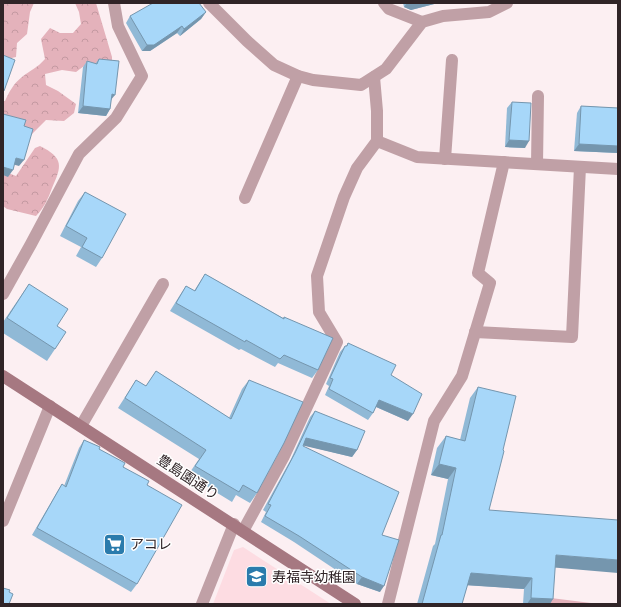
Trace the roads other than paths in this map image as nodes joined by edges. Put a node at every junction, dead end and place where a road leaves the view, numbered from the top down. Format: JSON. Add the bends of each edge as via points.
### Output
{"nodes":[{"id":1,"x":114,"y":3,"type":"edge"},
{"id":2,"x":209,"y":3,"type":"edge"},
{"id":3,"x":384,"y":3,"type":"edge"},
{"id":4,"x":507,"y":3,"type":"edge"},
{"id":5,"x":422,"y":22,"type":"junction"},
{"id":6,"x":452,"y":60,"type":"dead end"},
{"id":7,"x":298,"y":76,"type":"junction"},
{"id":8,"x":374,"y":77,"type":"junction"},
{"id":9,"x":538,"y":96,"type":"dead end"},
{"id":10,"x":377,"y":141,"type":"junction"},
{"id":11,"x":445,"y":159,"type":"junction"},
{"id":12,"x":504,"y":162,"type":"junction"},
{"id":13,"x":537,"y":164,"type":"junction"},
{"id":14,"x":580,"y":167,"type":"junction"},
{"id":15,"x":618,"y":169,"type":"edge"},
{"id":16,"x":245,"y":198,"type":"dead end"},
{"id":17,"x":163,"y":284,"type":"dead end"},
{"id":18,"x":3,"y":294,"type":"edge"},
{"id":19,"x":475,"y":332,"type":"junction"},
{"id":20,"x":3,"y":376,"type":"edge"},
{"id":21,"x":50,"y":406,"type":"junction"},
{"id":22,"x":81,"y":426,"type":"junction"},
{"id":23,"x":3,"y":521,"type":"edge"},
{"id":24,"x":238,"y":527,"type":"junction"},
{"id":25,"x":202,"y":604,"type":"edge"},
{"id":26,"x":356,"y":604,"type":"edge"},
{"id":27,"x":388,"y":604,"type":"edge"}],
"edges":[{"from":1,"to":18,"type":"street","via":[[118,26],[142,76],[116,118],[78,154]]},
{"from":2,"to":7,"type":"street","via":[[274,65]]},
{"from":3,"to":5,"type":"street","via":[[389,9]]},
{"from":4,"to":5,"type":"street","via":[[489,12],[443,16]]},
{"from":5,"to":8,"type":"street","via":[[386,69]]},
{"from":6,"to":11,"type":"street"},
{"from":7,"to":8,"type":"street","via":[[361,85]]},
{"from":7,"to":16,"type":"street"},
{"from":8,"to":10,"type":"street"},
{"from":9,"to":13,"type":"street"},
{"from":10,"to":11,"type":"street","via":[[417,157]]},
{"from":10,"to":24,"type":"street","via":[[350,182],[317,276],[319,312],[337,342],[284,456]]},
{"from":11,"to":12,"type":"street"},
{"from":12,"to":13,"type":"street"},
{"from":12,"to":19,"type":"street","via":[[478,273],[490,283]]},
{"from":13,"to":14,"type":"street"},
{"from":14,"to":15,"type":"street"},
{"from":14,"to":19,"type":"street","via":[[572,337]]},
{"from":17,"to":22,"type":"street"},
{"from":19,"to":27,"type":"street","via":[[462,376],[434,421]]},
{"from":20,"to":21,"type":"street","name":"豊島園通り"},
{"from":21,"to":22,"type":"street","name":"豊島園通り"},
{"from":21,"to":23,"type":"street"},
{"from":22,"to":24,"type":"street","name":"豊島園通り"},
{"from":24,"to":25,"type":"street"},
{"from":24,"to":26,"type":"street","name":"豊島園通り"}]}
